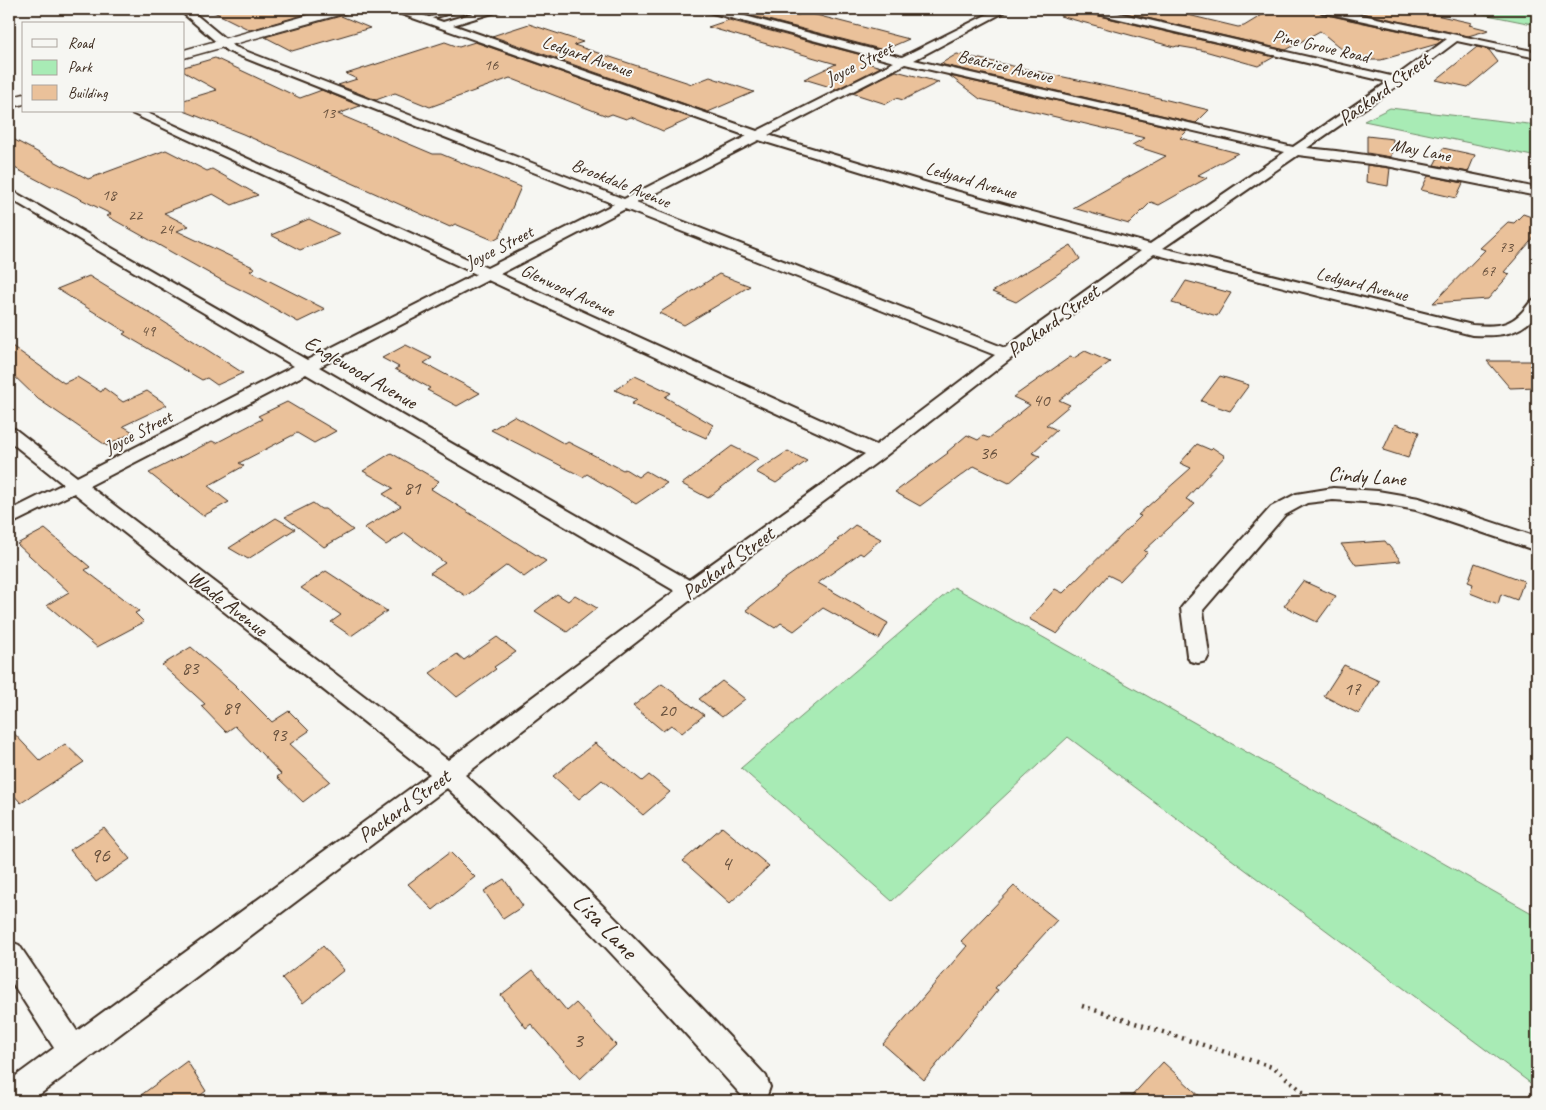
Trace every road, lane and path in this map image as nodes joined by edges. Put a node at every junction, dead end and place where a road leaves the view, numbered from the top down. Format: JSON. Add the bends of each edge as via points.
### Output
{"nodes":[{"id":1,"x":183,"y":9,"type":"edge"},
{"id":2,"x":344,"y":9,"type":"edge"},
{"id":3,"x":396,"y":9,"type":"edge"},
{"id":4,"x":451,"y":9,"type":"edge"},
{"id":5,"x":496,"y":9,"type":"edge"},
{"id":6,"x":708,"y":9,"type":"edge"},
{"id":7,"x":1005,"y":9,"type":"edge"},
{"id":8,"x":1090,"y":9,"type":"edge"},
{"id":9,"x":1322,"y":9,"type":"edge"},
{"id":10,"x":425,"y":19,"type":"junction"},
{"id":11,"x":443,"y":25,"type":"junction"},
{"id":12,"x":1454,"y":38,"type":"junction"},
{"id":13,"x":222,"y":43,"type":"junction"},
{"id":14,"x":185,"y":54,"type":"edge"},
{"id":15,"x":1537,"y":55,"type":"edge"},
{"id":16,"x":904,"y":61,"type":"junction"},
{"id":17,"x":1398,"y":81,"type":"junction"},
{"id":18,"x":22,"y":100,"type":"edge"},
{"id":19,"x":9,"y":103,"type":"edge"},
{"id":20,"x":135,"y":112,"type":"edge"},
{"id":21,"x":758,"y":135,"type":"junction"},
{"id":22,"x":1296,"y":151,"type":"junction"},
{"id":23,"x":1537,"y":192,"type":"edge"},
{"id":24,"x":9,"y":193,"type":"edge"},
{"id":25,"x":625,"y":204,"type":"junction"},
{"id":26,"x":1151,"y":250,"type":"junction"},
{"id":27,"x":488,"y":274,"type":"junction"},
{"id":28,"x":1537,"y":303,"type":"edge"},
{"id":29,"x":1007,"y":354,"type":"junction"},
{"id":30,"x":307,"y":366,"type":"junction"},
{"id":31,"x":9,"y":433,"type":"edge"},
{"id":32,"x":878,"y":453,"type":"junction"},
{"id":33,"x":76,"y":485,"type":"junction"},
{"id":34,"x":9,"y":519,"type":"edge"},
{"id":35,"x":1537,"y":544,"type":"edge"},
{"id":36,"x":690,"y":590,"type":"junction"},
{"id":37,"x":1198,"y":655,"type":"dead end"},
{"id":38,"x":448,"y":774,"type":"junction"},
{"id":39,"x":9,"y":954,"type":"edge"},
{"id":40,"x":1082,"y":1006,"type":"dead end"},
{"id":41,"x":73,"y":1050,"type":"junction"},
{"id":42,"x":755,"y":1087,"type":"dead end"},
{"id":43,"x":9,"y":1099,"type":"edge"},
{"id":44,"x":1313,"y":1101,"type":"edge"}],
"edges":[{"from":1,"to":13,"type":"street","name":"Brookdale Avenue"},
{"from":2,"to":13,"type":"main road"},
{"from":3,"to":10,"type":"street","name":"Ledyard Avenue"},
{"from":4,"to":10,"type":"lane","via":[[456,11]]},
{"from":5,"to":11,"type":"street"},
{"from":6,"to":16,"type":"street","name":"Beatrice Avenue"},
{"from":7,"to":16,"type":"street","name":"Joyce Street"},
{"from":8,"to":17,"type":"street","name":"Pine Grove Road"},
{"from":9,"to":12,"type":"street"},
{"from":10,"to":11,"type":"street","name":"Ledyard Avenue"},
{"from":11,"to":21,"type":"street","name":"Ledyard Avenue"},
{"from":12,"to":15,"type":"street"},
{"from":12,"to":17,"type":"street","name":"Packard Street"},
{"from":13,"to":14,"type":"main road"},
{"from":13,"to":25,"type":"street","name":"Brookdale Avenue"},
{"from":16,"to":21,"type":"street","name":"Joyce Street"},
{"from":16,"to":22,"type":"street","name":"Beatrice Avenue"},
{"from":17,"to":22,"type":"street","name":"Packard Street"},
{"from":18,"to":19,"type":"main road"},
{"from":20,"to":27,"type":"street","name":"Glenwood Avenue"},
{"from":21,"to":25,"type":"street","name":"Joyce Street"},
{"from":21,"to":26,"type":"street","name":"Ledyard Avenue","via":[[932,189]]},
{"from":22,"to":23,"type":"street","name":"May Lane","via":[[1342,154],[1422,167]]},
{"from":22,"to":26,"type":"street","name":"Packard Street"},
{"from":24,"to":30,"type":"street","name":"Englewood Avenue"},
{"from":25,"to":27,"type":"street","name":"Joyce Street"},
{"from":25,"to":29,"type":"street","name":"Brookdale Avenue"},
{"from":26,"to":28,"type":"street","name":"Ledyard Avenue","via":[[1472,330],[1507,331],[1525,320]]},
{"from":26,"to":29,"type":"street","name":"Packard Street"},
{"from":27,"to":30,"type":"street","name":"Joyce Street"},
{"from":27,"to":32,"type":"street","name":"Glenwood Avenue"},
{"from":29,"to":32,"type":"street","name":"Packard Street"},
{"from":30,"to":33,"type":"street","name":"Joyce Street"},
{"from":30,"to":36,"type":"street","name":"Englewood Avenue"},
{"from":31,"to":33,"type":"street","name":"Wade Avenue"},
{"from":32,"to":36,"type":"street","name":"Packard Street"},
{"from":33,"to":34,"type":"street","name":"Joyce Street"},
{"from":33,"to":38,"type":"street","name":"Wade Avenue"},
{"from":35,"to":37,"type":"street","name":"Cindy Lane","via":[[1419,504],[1333,494],[1303,498],[1278,511],[1192,608]]},
{"from":36,"to":38,"type":"street","name":"Packard Street"},
{"from":38,"to":41,"type":"street","name":"Packard Street"},
{"from":38,"to":42,"type":"street","name":"Lisa Lane","via":[[507,826],[625,946]]},
{"from":39,"to":41,"type":"street"},
{"from":40,"to":44,"type":"path","via":[[1275,1068]]},
{"from":41,"to":43,"type":"street","name":"Packard Street"}]}
